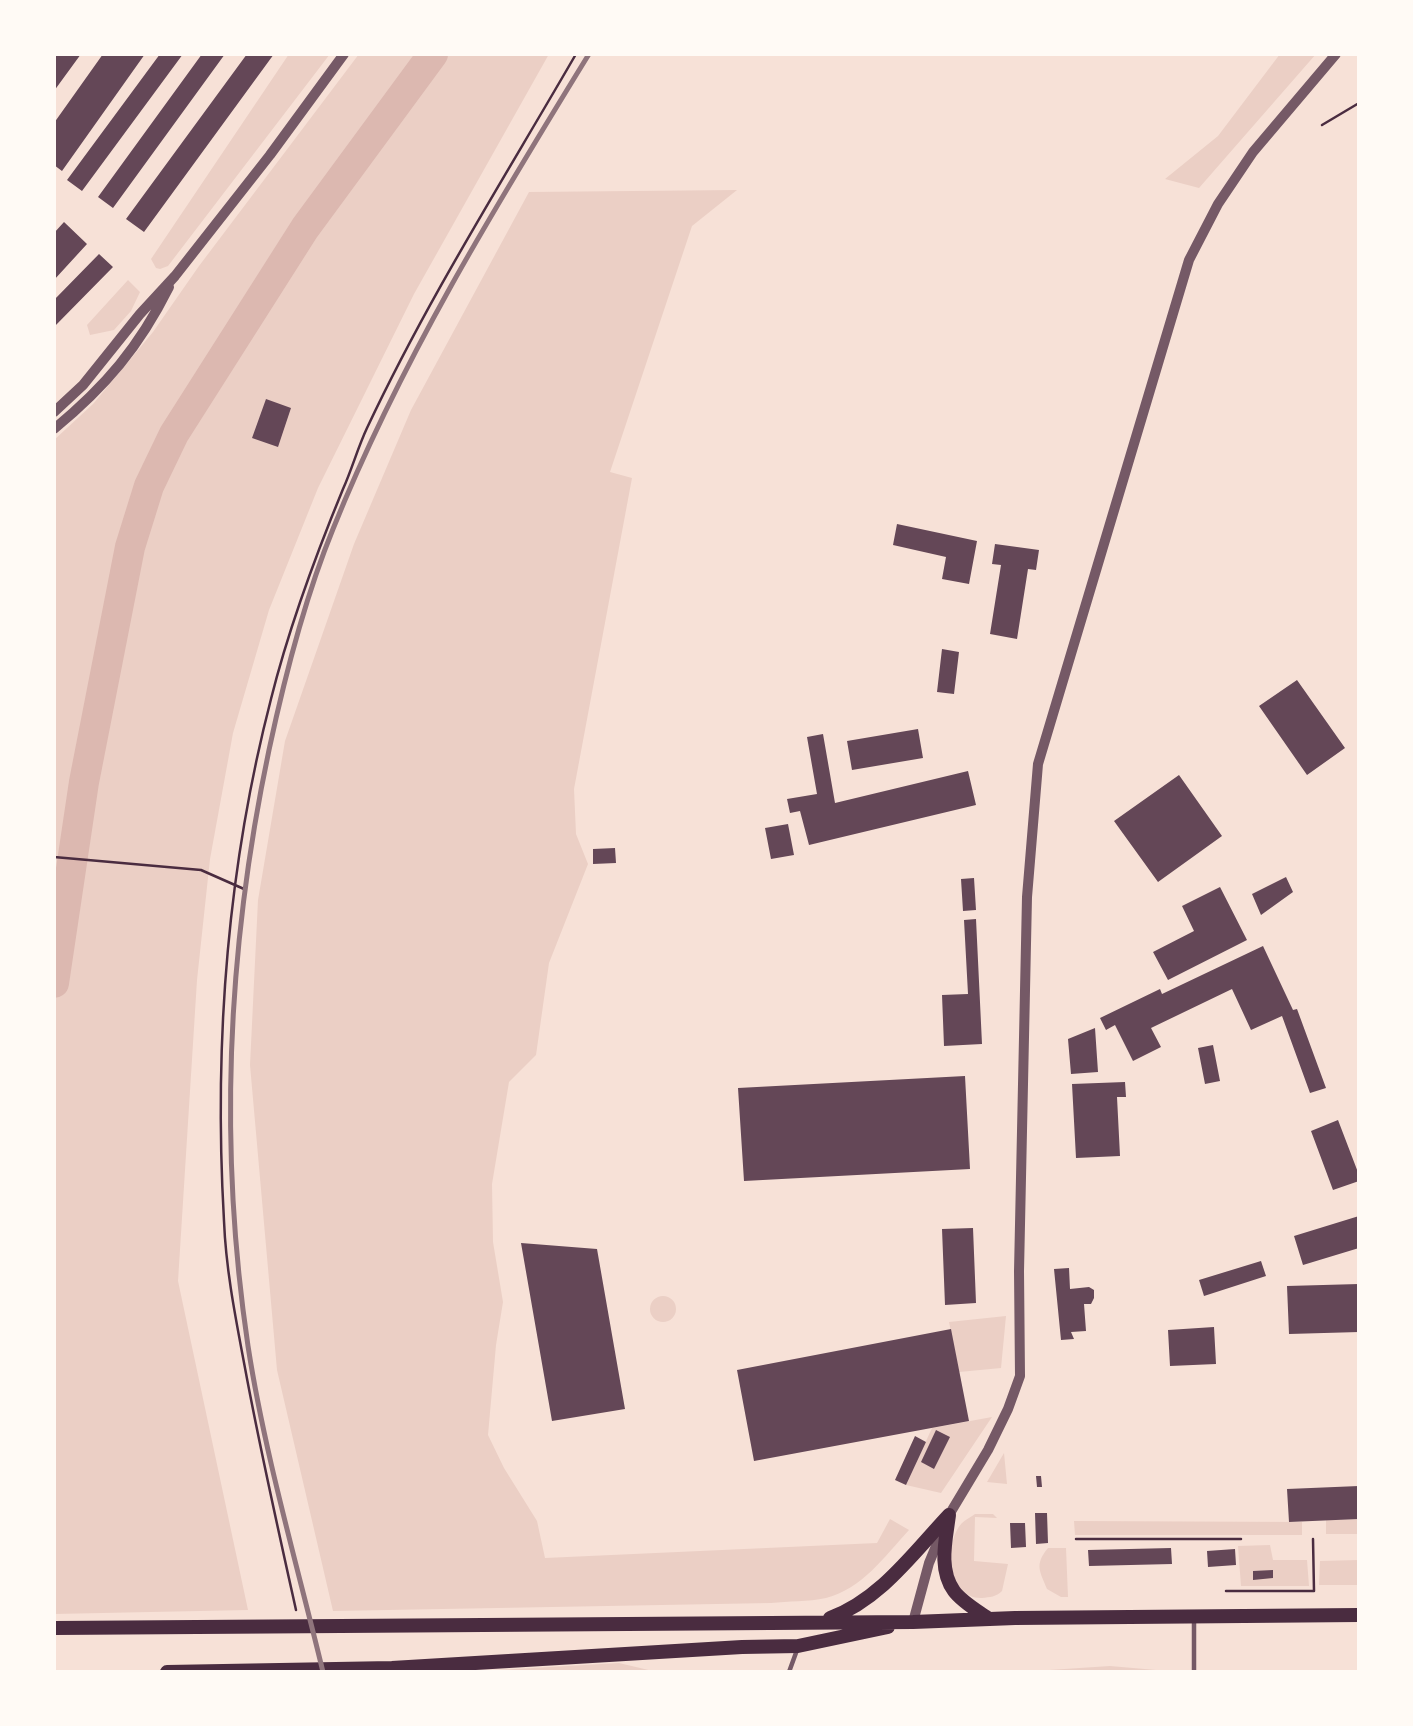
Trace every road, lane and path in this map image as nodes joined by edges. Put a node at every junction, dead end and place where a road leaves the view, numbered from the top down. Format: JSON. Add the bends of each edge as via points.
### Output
{"nodes":[{"id":1,"x":344,"y":54,"type":"edge"},
{"id":2,"x":576,"y":54,"type":"edge"},
{"id":3,"x":1336,"y":54,"type":"edge"},
{"id":4,"x":1359,"y":103,"type":"edge"},
{"id":5,"x":1322,"y":125,"type":"dead end"},
{"id":6,"x":175,"y":276,"type":"junction"},
{"id":7,"x":54,"y":412,"type":"edge"},
{"id":8,"x":54,"y":429,"type":"edge"},
{"id":9,"x":54,"y":857,"type":"edge"},
{"id":10,"x":235,"y":884,"type":"junction"},
{"id":11,"x":244,"y":889,"type":"dead end"},
{"id":12,"x":949,"y":1514,"type":"junction"},
{"id":13,"x":1076,"y":1539,"type":"dead end"},
{"id":14,"x":1241,"y":1539,"type":"dead end"},
{"id":15,"x":1313,"y":1539,"type":"dead end"},
{"id":16,"x":1226,"y":1591,"type":"dead end"},
{"id":17,"x":298,"y":1615,"type":"dead end"},
{"id":18,"x":1359,"y":1615,"type":"edge"},
{"id":19,"x":1194,"y":1618,"type":"junction"},
{"id":20,"x":989,"y":1619,"type":"junction"},
{"id":21,"x":822,"y":1620,"type":"junction"},
{"id":22,"x":913,"y":1622,"type":"junction"},
{"id":23,"x":58,"y":1628,"type":"edge"},
{"id":24,"x":799,"y":1646,"type":"junction"},
{"id":25,"x":235,"y":1671,"type":"edge"},
{"id":26,"x":167,"y":1672,"type":"edge"},
{"id":27,"x":789,"y":1672,"type":"edge"},
{"id":28,"x":1194,"y":1672,"type":"edge"}],
"edges":[{"from":1,"to":6,"type":"street"},
{"from":2,"to":10,"type":"path","via":[[450,271],[366,430],[318,549],[271,699]]},
{"from":3,"to":12,"type":"street","via":[[1253,152],[1217,204],[1189,260],[1038,764],[1026,909],[1020,1376],[988,1450]]},
{"from":4,"to":5,"type":"path"},
{"from":6,"to":7,"type":"street","via":[[83,385]]},
{"from":6,"to":8,"type":"street","via":[[151,323],[124,359],[91,398]]},
{"from":9,"to":10,"type":"path","via":[[201,870]]},
{"from":10,"to":11,"type":"path"},
{"from":10,"to":17,"type":"path","via":[[221,1084],[224,1224],[245,1372]]},
{"from":12,"to":20,"type":"highway","via":[[946,1577],[955,1593]]},
{"from":12,"to":21,"type":"highway","via":[[876,1592]]},
{"from":12,"to":22,"type":"street"},
{"from":13,"to":14,"type":"path"},
{"from":15,"to":16,"type":"path","via":[[1314,1591]]},
{"from":18,"to":19,"type":"highway"},
{"from":19,"to":20,"type":"highway"},
{"from":19,"to":28,"type":"lane"},
{"from":20,"to":22,"type":"highway"},
{"from":21,"to":22,"type":"highway"},
{"from":21,"to":23,"type":"highway"},
{"from":22,"to":24,"type":"highway"},
{"from":24,"to":25,"type":"highway","via":[[392,1668]]},
{"from":24,"to":27,"type":"lane"},
{"from":25,"to":26,"type":"highway"}]}
